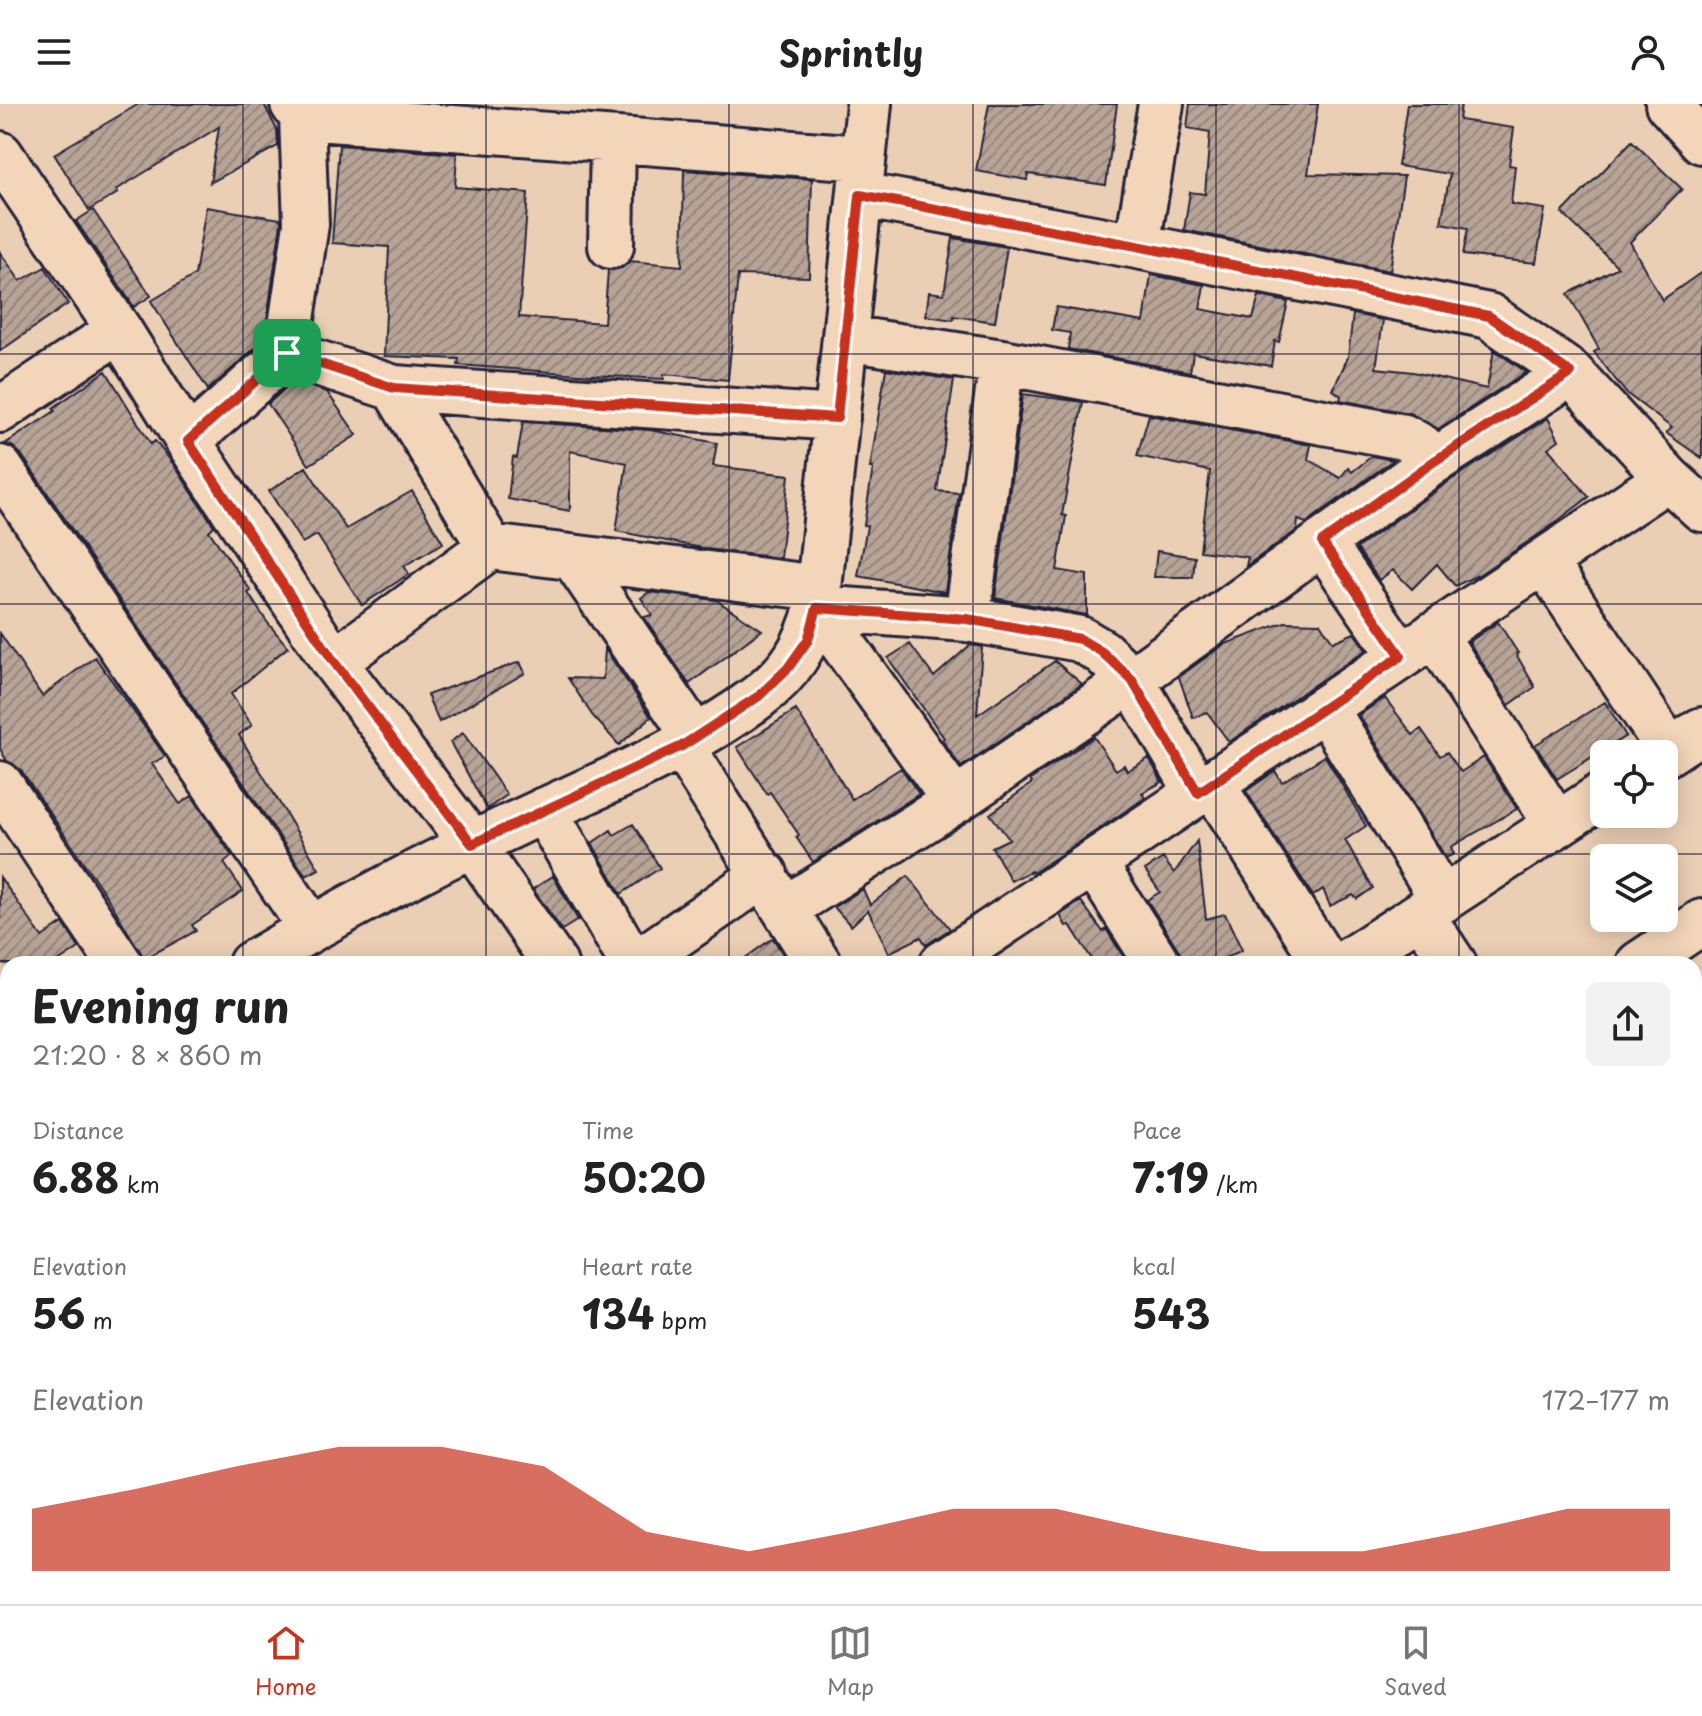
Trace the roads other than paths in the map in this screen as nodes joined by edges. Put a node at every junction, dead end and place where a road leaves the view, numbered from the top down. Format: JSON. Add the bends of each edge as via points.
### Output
{"nodes":[{"id":1,"x":869,"y":104,"type":"edge"},
{"id":2,"x":1161,"y":104,"type":"edge"},
{"id":3,"x":1668,"y":104,"type":"edge"},
{"id":4,"x":303,"y":108,"type":"edge"},
{"id":5,"x":613,"y":140,"type":"junction"},
{"id":6,"x":1702,"y":141,"type":"edge"},
{"id":7,"x":862,"y":177,"type":"junction"},
{"id":8,"x":7,"y":180,"type":"edge"},
{"id":9,"x":611,"y":246,"type":"dead end"},
{"id":10,"x":1137,"y":246,"type":"junction"},
{"id":11,"x":119,"y":330,"type":"junction"},
{"id":12,"x":846,"y":338,"type":"junction"},
{"id":13,"x":287,"y":353,"type":"junction"},
{"id":14,"x":1002,"y":362,"type":"junction"},
{"id":15,"x":1571,"y":373,"type":"junction"},
{"id":16,"x":394,"y":388,"type":"junction"},
{"id":17,"x":0,"y":410,"type":"edge"},
{"id":18,"x":837,"y":418,"type":"junction"},
{"id":19,"x":188,"y":441,"type":"junction"},
{"id":20,"x":1433,"y":462,"type":"junction"},
{"id":21,"x":0,"y":468,"type":"edge"},
{"id":22,"x":1668,"y":478,"type":"junction"},
{"id":23,"x":1702,"y":509,"type":"edge"},
{"id":24,"x":1322,"y":542,"type":"junction"},
{"id":25,"x":490,"y":547,"type":"junction"},
{"id":26,"x":573,"y":557,"type":"junction"},
{"id":27,"x":1544,"y":561,"type":"junction"},
{"id":28,"x":818,"y":598,"type":"junction"},
{"id":29,"x":967,"y":619,"type":"junction"},
{"id":30,"x":1418,"y":645,"type":"junction"},
{"id":31,"x":334,"y":662,"type":"junction"},
{"id":32,"x":1132,"y":680,"type":"junction"},
{"id":33,"x":1325,"y":708,"type":"junction"},
{"id":34,"x":688,"y":741,"type":"junction"},
{"id":35,"x":1679,"y":745,"type":"edge"},
{"id":36,"x":0,"y":784,"type":"edge"},
{"id":37,"x":1205,"y":789,"type":"junction"},
{"id":38,"x":955,"y":801,"type":"junction"},
{"id":39,"x":1590,"y":803,"type":"edge"},
{"id":40,"x":544,"y":810,"type":"junction"},
{"id":41,"x":1557,"y":825,"type":"junction"},
{"id":42,"x":472,"y":844,"type":"junction"},
{"id":43,"x":1094,"y":863,"type":"junction"},
{"id":44,"x":775,"y":891,"type":"junction"},
{"id":45,"x":1432,"y":907,"type":"junction"},
{"id":46,"x":1702,"y":922,"type":"edge"},
{"id":47,"x":311,"y":928,"type":"junction"},
{"id":48,"x":115,"y":956,"type":"edge"},
{"id":49,"x":273,"y":956,"type":"edge"},
{"id":50,"x":549,"y":956,"type":"edge"},
{"id":51,"x":629,"y":956,"type":"edge"},
{"id":52,"x":649,"y":956,"type":"edge"},
{"id":53,"x":814,"y":956,"type":"edge"},
{"id":54,"x":971,"y":956,"type":"edge"},
{"id":55,"x":1153,"y":956,"type":"edge"},
{"id":56,"x":1320,"y":956,"type":"edge"},
{"id":57,"x":1356,"y":956,"type":"edge"},
{"id":58,"x":1451,"y":956,"type":"edge"},
{"id":59,"x":1651,"y":956,"type":"edge"}],
"edges":[{"from":1,"to":7,"type":"street"},
{"from":2,"to":10,"type":"street"},
{"from":3,"to":6,"type":"street"},
{"from":4,"to":5,"type":"street"},
{"from":4,"to":13,"type":"street","via":[[306,224]]},
{"from":5,"to":7,"type":"street"},
{"from":5,"to":9,"type":"street"},
{"from":7,"to":10,"type":"street"},
{"from":7,"to":12,"type":"street"},
{"from":8,"to":11,"type":"street"},
{"from":10,"to":15,"type":"street","via":[[1489,316]]},
{"from":11,"to":17,"type":"street"},
{"from":11,"to":19,"type":"street"},
{"from":12,"to":14,"type":"street"},
{"from":12,"to":18,"type":"street"},
{"from":13,"to":16,"type":"street"},
{"from":13,"to":19,"type":"street"},
{"from":14,"to":20,"type":"street","via":[[1404,437],[1415,440]]},
{"from":14,"to":29,"type":"street"},
{"from":15,"to":20,"type":"street"},
{"from":15,"to":22,"type":"street"},
{"from":16,"to":18,"type":"street"},
{"from":16,"to":25,"type":"street"},
{"from":18,"to":28,"type":"street"},
{"from":19,"to":31,"type":"street"},
{"from":20,"to":24,"type":"street"},
{"from":21,"to":47,"type":"street"},
{"from":22,"to":23,"type":"street"},
{"from":22,"to":27,"type":"street"},
{"from":24,"to":30,"type":"street"},
{"from":24,"to":32,"type":"street"},
{"from":25,"to":26,"type":"street"},
{"from":25,"to":31,"type":"street"},
{"from":26,"to":28,"type":"street"},
{"from":26,"to":34,"type":"street"},
{"from":27,"to":30,"type":"street"},
{"from":27,"to":35,"type":"street"},
{"from":28,"to":29,"type":"street"},
{"from":28,"to":34,"type":"street","via":[[808,640],[788,668],[759,696]]},
{"from":28,"to":38,"type":"street"},
{"from":29,"to":32,"type":"street","via":[[1080,639]]},
{"from":30,"to":33,"type":"street"},
{"from":30,"to":41,"type":"street"},
{"from":31,"to":42,"type":"street"},
{"from":32,"to":37,"type":"street"},
{"from":32,"to":38,"type":"street"},
{"from":33,"to":37,"type":"street"},
{"from":33,"to":45,"type":"street"},
{"from":34,"to":40,"type":"street"},
{"from":34,"to":44,"type":"street"},
{"from":36,"to":48,"type":"street"},
{"from":37,"to":43,"type":"street"},
{"from":37,"to":56,"type":"street"},
{"from":38,"to":44,"type":"street"},
{"from":39,"to":41,"type":"street"},
{"from":40,"to":42,"type":"street"},
{"from":40,"to":51,"type":"street"},
{"from":41,"to":45,"type":"street"},
{"from":42,"to":47,"type":"street"},
{"from":42,"to":50,"type":"street"},
{"from":43,"to":54,"type":"street"},
{"from":43,"to":55,"type":"street"},
{"from":44,"to":52,"type":"street"},
{"from":44,"to":53,"type":"street"},
{"from":45,"to":57,"type":"street"},
{"from":45,"to":58,"type":"street"},
{"from":46,"to":59,"type":"street"},
{"from":47,"to":49,"type":"street"}]}
